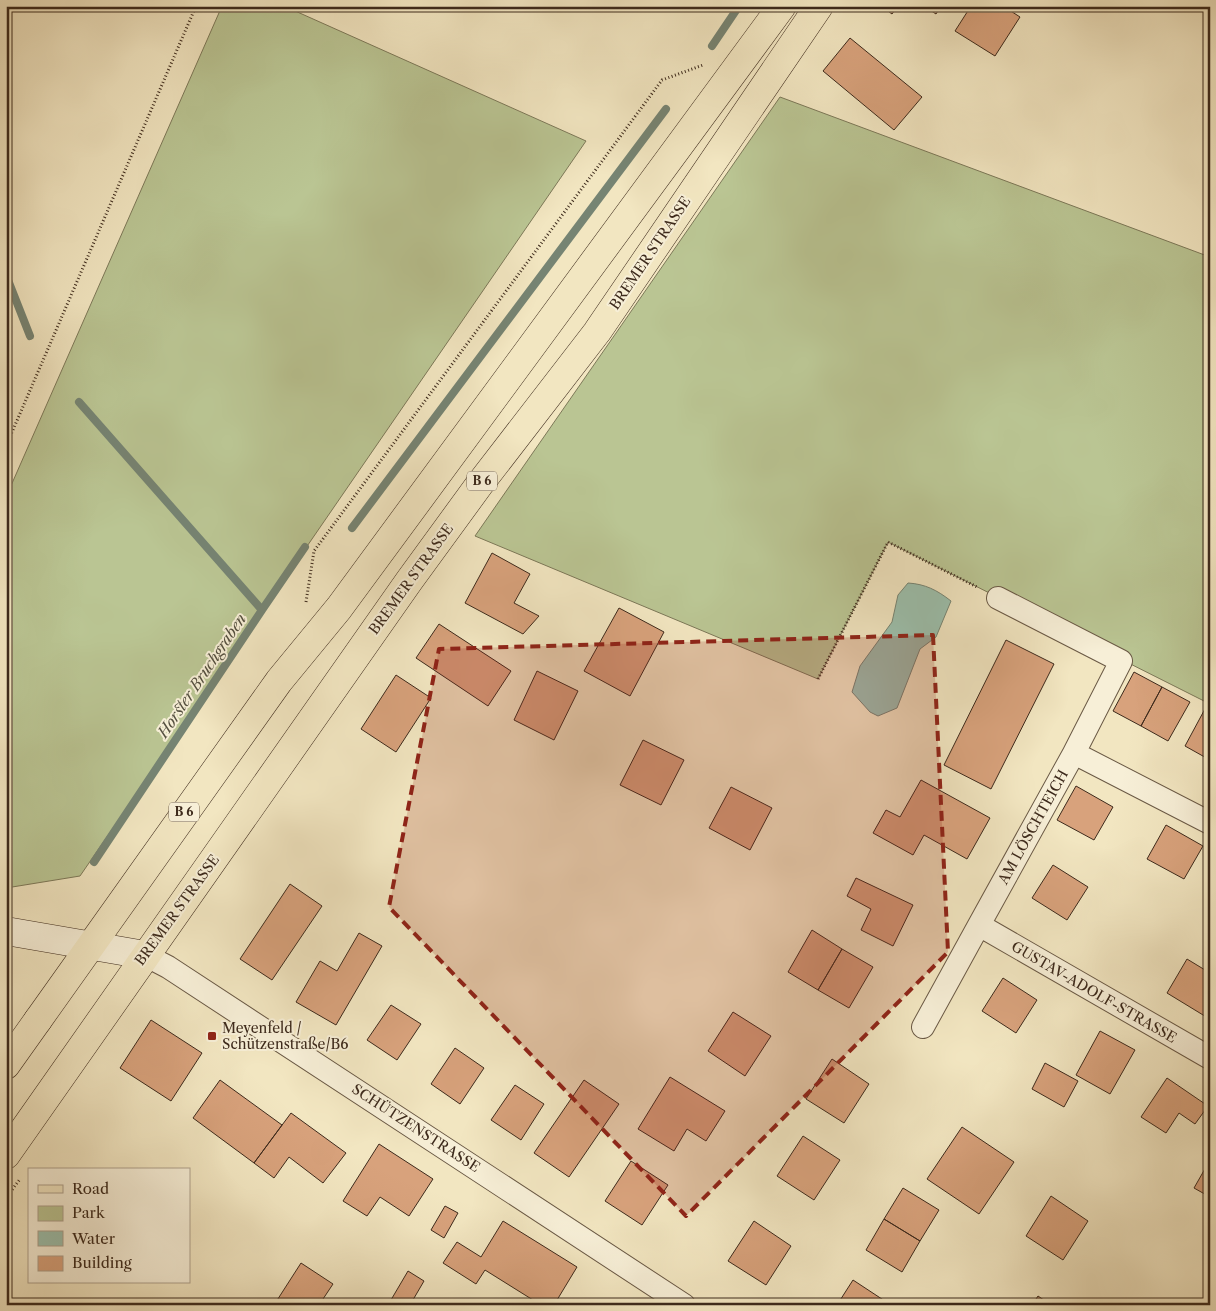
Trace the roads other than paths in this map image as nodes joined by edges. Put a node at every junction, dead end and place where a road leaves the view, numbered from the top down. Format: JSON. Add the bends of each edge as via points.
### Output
{"nodes":[{"id":1,"x":782,"y":6,"type":"edge"},
{"id":2,"x":818,"y":6,"type":"edge"},
{"id":3,"x":998,"y":598,"type":"road end"},
{"id":4,"x":1074,"y":753,"type":"junction"},
{"id":5,"x":1210,"y":823,"type":"edge"},
{"id":6,"x":979,"y":925,"type":"junction"},
{"id":7,"x":6,"y":931,"type":"edge"},
{"id":8,"x":90,"y":944,"type":"junction"},
{"id":9,"x":145,"y":955,"type":"junction"},
{"id":10,"x":923,"y":1027,"type":"dead end"},
{"id":11,"x":1210,"y":1058,"type":"edge"},
{"id":12,"x":6,"y":1065,"type":"edge"},
{"id":13,"x":6,"y":1155,"type":"edge"},
{"id":14,"x":684,"y":1305,"type":"edge"}],
"edges":[{"from":1,"to":8,"type":"main road","number":"B 6","via":[[364,574],[279,681]]},
{"from":2,"to":9,"type":"main road","name":"BREMER STRASSE","number":"B 6","via":[[597,332],[478,485]]},
{"from":3,"to":4,"type":"street","name":"AM LÖSCHTEICH","via":[[1121,661]]},
{"from":4,"to":5,"type":"street","name":"AM LÖSCHTEICH"},
{"from":4,"to":6,"type":"street","name":"AM LÖSCHTEICH"},
{"from":6,"to":10,"type":"street"},
{"from":6,"to":11,"type":"street","name":"GUSTAV-ADOLF-STRASSE"},
{"from":7,"to":8,"type":"street"},
{"from":8,"to":9,"type":"street"},
{"from":8,"to":12,"type":"main road","number":"B 6"},
{"from":9,"to":13,"type":"main road","name":"BREMER STRASSE","number":"B 6"},
{"from":9,"to":14,"type":"street","name":"SCHÜTZENSTRASSE","via":[[371,1098]]}]}
